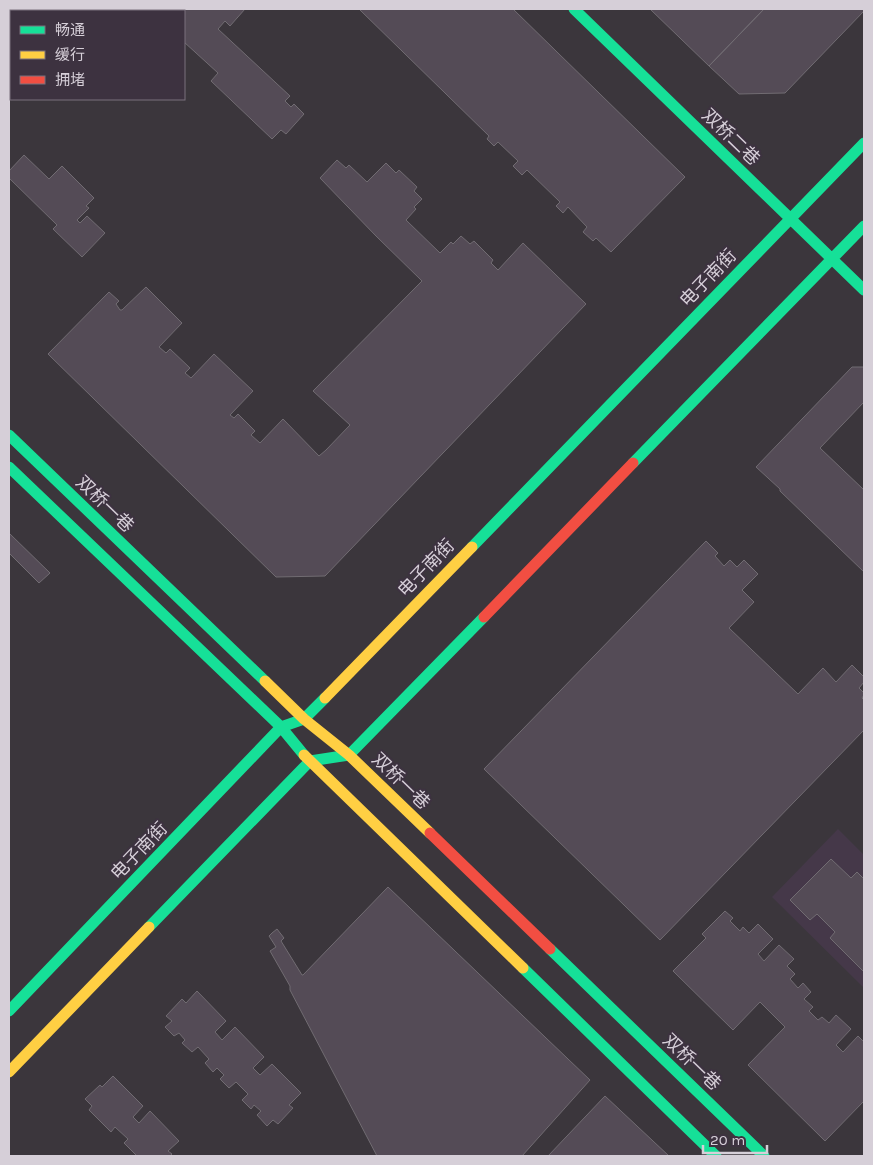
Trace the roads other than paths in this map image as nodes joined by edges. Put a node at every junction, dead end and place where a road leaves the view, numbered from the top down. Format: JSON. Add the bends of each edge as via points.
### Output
{"nodes":[{"id":1,"x":574,"y":9,"type":"edge"},
{"id":2,"x":864,"y":143,"type":"edge"},
{"id":3,"x":790,"y":219,"type":"junction"},
{"id":4,"x":864,"y":226,"type":"edge"},
{"id":5,"x":832,"y":259,"type":"junction"},
{"id":6,"x":864,"y":290,"type":"edge"},
{"id":7,"x":9,"y":435,"type":"edge"},
{"id":8,"x":9,"y":467,"type":"edge"},
{"id":9,"x":304,"y":718,"type":"junction"},
{"id":10,"x":281,"y":728,"type":"junction"},
{"id":11,"x":349,"y":755,"type":"junction"},
{"id":12,"x":310,"y":762,"type":"junction"},
{"id":13,"x":9,"y":1011,"type":"edge"},
{"id":14,"x":9,"y":1072,"type":"edge"},
{"id":15,"x":716,"y":1156,"type":"edge"},
{"id":16,"x":764,"y":1156,"type":"edge"}],
"edges":[{"from":1,"to":3,"type":"street","name":"双桥二巷"},
{"from":2,"to":3,"type":"street","name":"电子南街"},
{"from":3,"to":5,"type":"street","name":"双桥二巷"},
{"from":3,"to":9,"type":"street","name":"电子南街"},
{"from":4,"to":5,"type":"street"},
{"from":5,"to":6,"type":"street","name":"双桥二巷"},
{"from":5,"to":11,"type":"street"},
{"from":7,"to":9,"type":"street","name":"双桥一巷"},
{"from":8,"to":10,"type":"street"},
{"from":9,"to":10,"type":"street","name":"电子南街"},
{"from":9,"to":11,"type":"street","name":"双桥一巷"},
{"from":10,"to":12,"type":"street"},
{"from":10,"to":13,"type":"street","name":"电子南街"},
{"from":11,"to":12,"type":"street"},
{"from":11,"to":16,"type":"street","name":"双桥一巷"},
{"from":12,"to":14,"type":"street"},
{"from":12,"to":15,"type":"street"}]}
